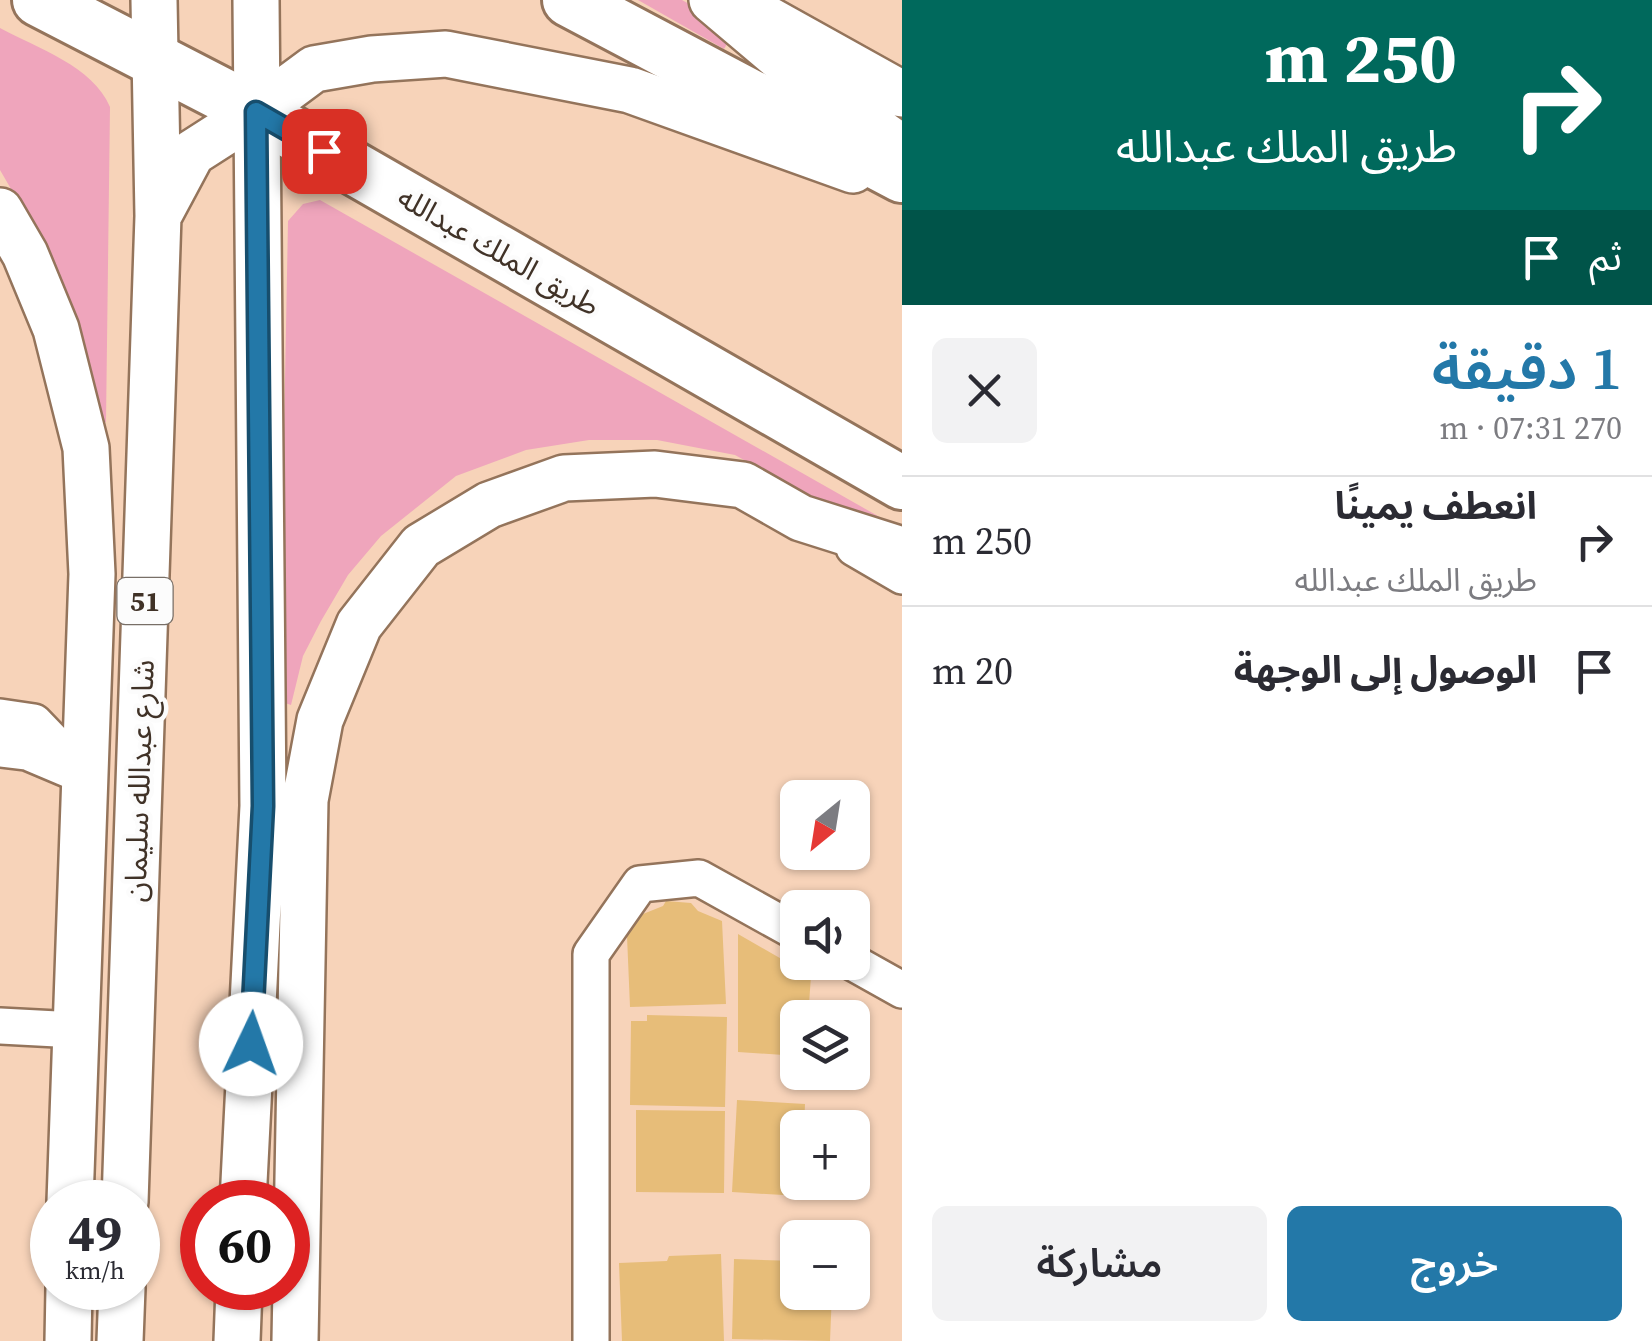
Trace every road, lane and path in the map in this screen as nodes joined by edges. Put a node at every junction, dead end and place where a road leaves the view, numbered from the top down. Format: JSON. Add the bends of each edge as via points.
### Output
{"nodes":[{"id":1,"x":38,"y":0,"type":"edge"},
{"id":2,"x":154,"y":0,"type":"edge"},
{"id":3,"x":256,"y":0,"type":"edge"},
{"id":4,"x":569,"y":0,"type":"edge"},
{"id":5,"x":712,"y":0,"type":"edge"},
{"id":6,"x":733,"y":0,"type":"edge"},
{"id":7,"x":157,"y":63,"type":"junction"},
{"id":8,"x":902,"y":94,"type":"edge"},
{"id":9,"x":256,"y":112,"type":"junction"},
{"id":10,"x":902,"y":148,"type":"edge"},
{"id":11,"x":902,"y":176,"type":"edge"},
{"id":12,"x":902,"y":187,"type":"edge"},
{"id":13,"x":0,"y":211,"type":"edge"},
{"id":14,"x":158,"y":216,"type":"junction"},
{"id":15,"x":902,"y":483,"type":"edge"},
{"id":16,"x":801,"y":518,"type":"junction"},
{"id":17,"x":902,"y":550,"type":"edge"},
{"id":18,"x":902,"y":576,"type":"edge"},
{"id":19,"x":0,"y":717,"type":"edge"},
{"id":20,"x":0,"y":749,"type":"edge"},
{"id":21,"x":87,"y":777,"type":"junction"},
{"id":22,"x":139,"y":792,"type":"junction"},
{"id":23,"x":284,"y":803,"type":"junction"},
{"id":24,"x":780,"y":923,"type":"edge"},
{"id":25,"x":870,"y":972,"type":"edge"},
{"id":26,"x":902,"y":990,"type":"edge"},
{"id":27,"x":0,"y":1026,"type":"edge"},
{"id":28,"x":76,"y":1030,"type":"junction"},
{"id":29,"x":71,"y":1180,"type":"edge"},
{"id":30,"x":126,"y":1180,"type":"edge"},
{"id":31,"x":246,"y":1180,"type":"edge"},
{"id":32,"x":69,"y":1310,"type":"edge"},
{"id":33,"x":121,"y":1310,"type":"edge"},
{"id":34,"x":238,"y":1310,"type":"edge"},
{"id":35,"x":68,"y":1341,"type":"edge"},
{"id":36,"x":120,"y":1341,"type":"edge"},
{"id":37,"x":237,"y":1341,"type":"edge"},
{"id":38,"x":295,"y":1341,"type":"edge"},
{"id":39,"x":591,"y":1341,"type":"edge"}],
"edges":[{"from":1,"to":7,"type":"highway","name":"طريق الملك عبدالله"},
{"from":2,"to":7,"type":"main road","name":"شارع عبدالله سليمان","number":"51"},
{"from":3,"to":9,"type":"main road"},
{"from":4,"to":11,"type":"highway"},
{"from":5,"to":10,"type":"main road","via":[[816,88]]},
{"from":6,"to":8,"type":"main road"},
{"from":7,"to":9,"type":"highway","name":"طريق الملك عبدالله"},
{"from":7,"to":14,"type":"main road","name":"شارع عبدالله سليمان","number":"51"},
{"from":9,"to":12,"type":"main road","via":[[314,70],[446,54],[630,90]]},
{"from":9,"to":14,"type":"main road","via":[[192,153]]},
{"from":9,"to":15,"type":"highway","name":"طريق الملك عبدالله"},
{"from":9,"to":23,"type":"main road"},
{"from":13,"to":21,"type":"main road","via":[[56,329],[86,448],[92,574]]},
{"from":14,"to":22,"type":"main road","name":"شارع عبدالله سليمان","number":"51"},
{"from":16,"to":17,"type":"main road"},
{"from":16,"to":18,"type":"street"},
{"from":16,"to":23,"type":"main road","via":[[743,485],[655,474],[564,478],[489,505],[421,546],[359,625]]},
{"from":19,"to":21,"type":"street","via":[[34,722]]},
{"from":20,"to":21,"type":"street","via":[[27,752]]},
{"from":21,"to":22,"type":"main road"},
{"from":21,"to":28,"type":"main road"},
{"from":22,"to":30,"type":"main road","name":"شارع عبدالله سليمان","number":"51"},
{"from":23,"to":31,"type":"main road"},
{"from":23,"to":38,"type":"main road"},
{"from":24,"to":39,"type":"street","via":[[698,878],[640,884],[591,954]]},
{"from":25,"to":26,"type":"street"},
{"from":27,"to":28,"type":"street"},
{"from":28,"to":29,"type":"main road"},
{"from":32,"to":35,"type":"main road"},
{"from":33,"to":36,"type":"main road"},
{"from":34,"to":37,"type":"main road"}]}
